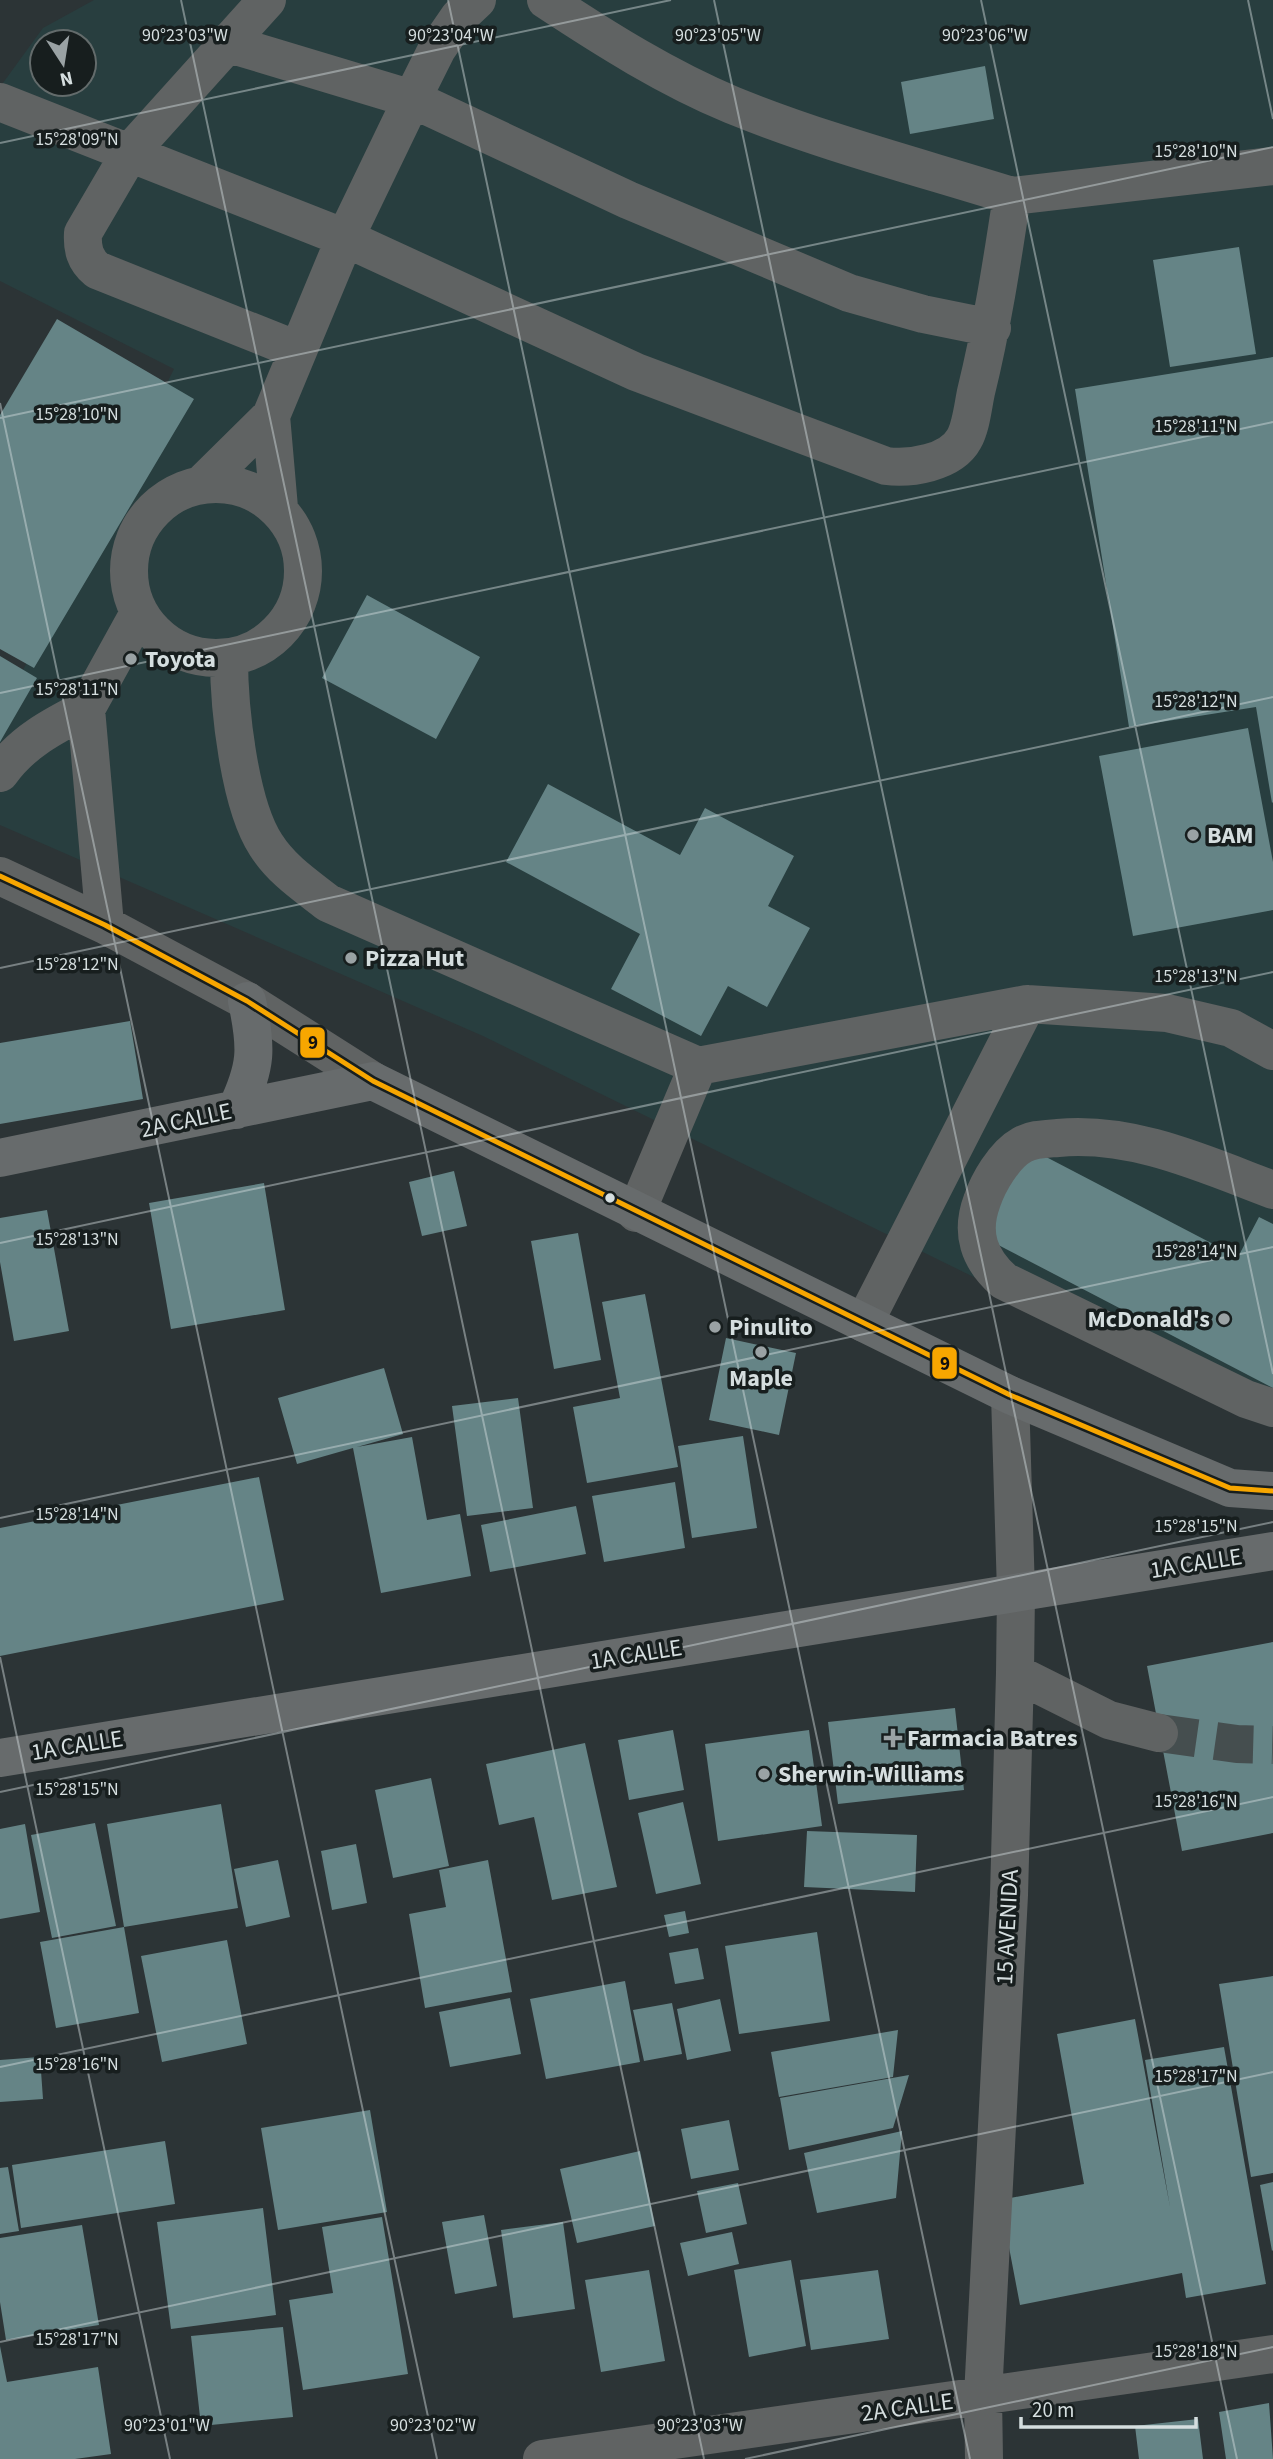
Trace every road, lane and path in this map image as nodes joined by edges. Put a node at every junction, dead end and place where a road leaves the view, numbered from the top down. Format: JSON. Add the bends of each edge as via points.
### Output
{"nodes":[{"id":1,"x":267,"y":0,"type":"edge"},
{"id":2,"x":477,"y":0,"type":"edge"},
{"id":3,"x":546,"y":0,"type":"edge"},
{"id":4,"x":226,"y":43,"type":"junction"},
{"id":5,"x":412,"y":99,"type":"junction"},
{"id":6,"x":0,"y":102,"type":"edge"},
{"id":7,"x":131,"y":151,"type":"junction"},
{"id":8,"x":1273,"y":166,"type":"edge"},
{"id":9,"x":1012,"y":196,"type":"junction"},
{"id":10,"x":345,"y":238,"type":"junction"},
{"id":11,"x":992,"y":328,"type":"junction"},
{"id":12,"x":297,"y":350,"type":"junction"},
{"id":13,"x":271,"y":416,"type":"junction"},
{"id":14,"x":202,"y":484,"type":"junction"},
{"id":15,"x":279,"y":508,"type":"junction"},
{"id":16,"x":139,"y":613,"type":"junction"},
{"id":17,"x":229,"y":658,"type":"junction"},
{"id":18,"x":86,"y":709,"type":"junction"},
{"id":19,"x":0,"y":774,"type":"edge"},
{"id":20,"x":0,"y":876,"type":"edge"},
{"id":21,"x":106,"y":925,"type":"junction"},
{"id":22,"x":247,"y":1001,"type":"junction"},
{"id":23,"x":1027,"y":1004,"type":"junction"},
{"id":24,"x":1273,"y":1020,"type":"edge"},
{"id":25,"x":1231,"y":1028,"type":"junction"},
{"id":26,"x":1273,"y":1051,"type":"edge"},
{"id":27,"x":698,"y":1066,"type":"junction"},
{"id":28,"x":373,"y":1081,"type":"junction"},
{"id":29,"x":236,"y":1110,"type":"junction"},
{"id":30,"x":0,"y":1158,"type":"edge"},
{"id":31,"x":1273,"y":1190,"type":"edge"},
{"id":32,"x":636,"y":1213,"type":"junction"},
{"id":33,"x":864,"y":1323,"type":"junction"},
{"id":34,"x":1010,"y":1395,"type":"junction"},
{"id":35,"x":1273,"y":1408,"type":"edge"},
{"id":36,"x":1273,"y":1491,"type":"edge"},
{"id":37,"x":1273,"y":1551,"type":"edge"},
{"id":38,"x":1016,"y":1592,"type":"junction"},
{"id":39,"x":1015,"y":1673,"type":"junction"},
{"id":40,"x":1159,"y":1733,"type":"tunnel mouth"},
{"id":41,"x":0,"y":1758,"type":"edge"},
{"id":42,"x":1273,"y":2354,"type":"edge"},
{"id":43,"x":984,"y":2396,"type":"junction"},
{"id":44,"x":542,"y":2459,"type":"edge"},
{"id":45,"x":984,"y":2459,"type":"edge"}],
"edges":[{"from":1,"to":4,"type":"street"},
{"from":2,"to":5,"type":"street","via":[[458,17]]},
{"from":3,"to":9,"type":"street","via":[[661,70],[732,104]]},
{"from":4,"to":5,"type":"street"},
{"from":4,"to":7,"type":"street"},
{"from":5,"to":10,"type":"street"},
{"from":5,"to":11,"type":"street","via":[[628,200],[849,293]]},
{"from":6,"to":7,"type":"street"},
{"from":7,"to":10,"type":"street"},
{"from":7,"to":12,"type":"street","via":[[83,233],[89,263]]},
{"from":8,"to":9,"type":"street"},
{"from":9,"to":11,"type":"street"},
{"from":10,"to":11,"type":"street","via":[[636,372],[886,466],[921,465],[964,440]]},
{"from":10,"to":12,"type":"street"},
{"from":12,"to":13,"type":"street"},
{"from":13,"to":14,"type":"street"},
{"from":13,"to":15,"type":"street"},
{"from":14,"to":15,"type":"street","via":[[229,483],[256,492]]},
{"from":14,"to":16,"type":"street","via":[[176,493],[152,510],[136,533],[128,559],[129,588]]},
{"from":15,"to":17,"type":"street","via":[[295,531],[303,557],[303,584],[295,610],[279,633],[255,649]]},
{"from":16,"to":17,"type":"street","via":[[155,635],[177,650]]},
{"from":16,"to":18,"type":"street"},
{"from":17,"to":27,"type":"street","via":[[229,688],[249,810],[265,844],[285,870],[328,903]]},
{"from":18,"to":19,"type":"street","via":[[39,734]]},
{"from":18,"to":21,"type":"street"},
{"from":20,"to":21,"type":"street"},
{"from":21,"to":22,"type":"street"},
{"from":22,"to":28,"type":"street"},
{"from":22,"to":29,"type":"main road","via":[[255,1057]]},
{"from":23,"to":25,"type":"street","via":[[1167,1013]]},
{"from":23,"to":27,"type":"street"},
{"from":23,"to":33,"type":"street"},
{"from":24,"to":25,"type":"street"},
{"from":25,"to":26,"type":"street"},
{"from":27,"to":32,"type":"street"},
{"from":28,"to":29,"type":"main road","name":"2A CALLE"},
{"from":28,"to":32,"type":"main road"},
{"from":29,"to":30,"type":"main road","name":"2A CALLE"},
{"from":31,"to":35,"type":"street","via":[[1168,1152],[1102,1137],[1070,1137],[1021,1146],[985,1191],[976,1215],[977,1241],[986,1265],[1004,1281]]},
{"from":32,"to":33,"type":"main road"},
{"from":33,"to":34,"type":"main road"},
{"from":34,"to":36,"type":"main road","via":[[1230,1488]]},
{"from":34,"to":38,"type":"street","name":"15 AVENIDA"},
{"from":37,"to":38,"type":"main road","name":"1A CALLE"},
{"from":38,"to":39,"type":"street","name":"15 AVENIDA"},
{"from":38,"to":41,"type":"main road","name":"1A CALLE"},
{"from":39,"to":40,"type":"street","via":[[1110,1720]]},
{"from":39,"to":43,"type":"street","name":"15 AVENIDA","via":[[1009,1895]]},
{"from":42,"to":43,"type":"street","name":"2A CALLE"},
{"from":43,"to":44,"type":"street","name":"2A CALLE"},
{"from":43,"to":45,"type":"street","name":"15 AVENIDA"}]}
